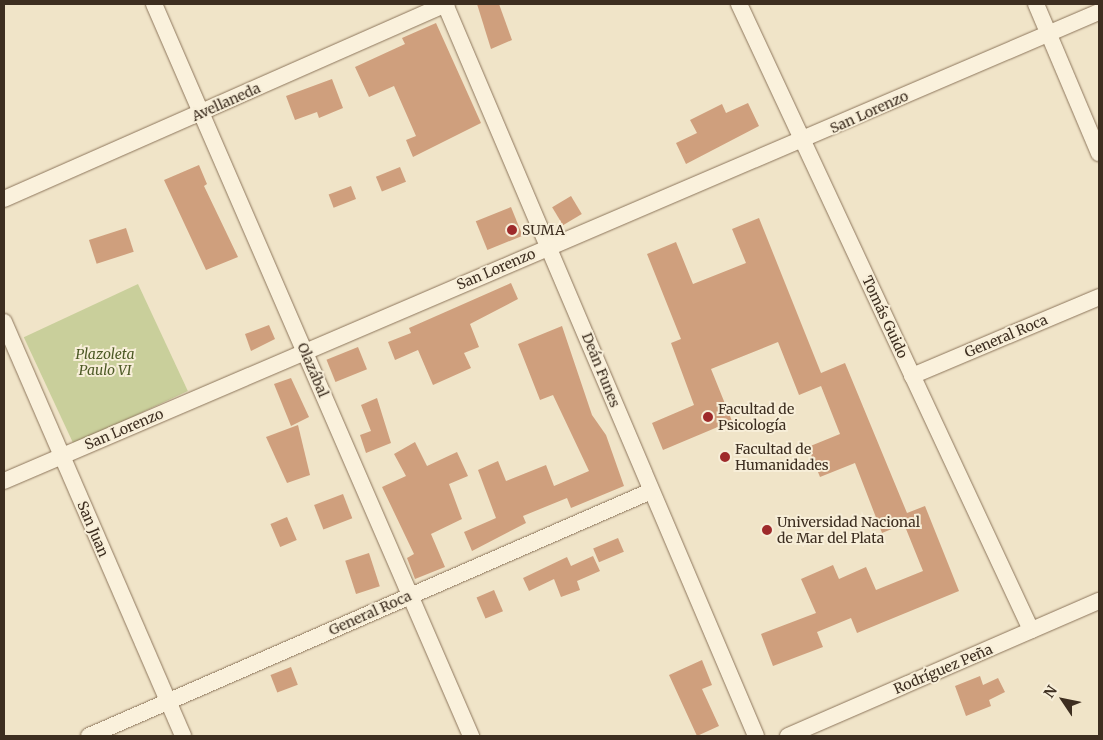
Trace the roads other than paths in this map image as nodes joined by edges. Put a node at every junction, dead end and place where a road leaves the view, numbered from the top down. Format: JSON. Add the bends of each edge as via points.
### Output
{"nodes":[{"id":1,"x":154,"y":4,"type":"edge"},
{"id":2,"x":446,"y":4,"type":"edge"},
{"id":3,"x":739,"y":4,"type":"edge"},
{"id":4,"x":1036,"y":4,"type":"edge"},
{"id":5,"x":1099,"y":12,"type":"edge"},
{"id":6,"x":1050,"y":34,"type":"junction"},
{"id":7,"x":202,"y":113,"type":"junction"},
{"id":8,"x":803,"y":141,"type":"junction"},
{"id":9,"x":1099,"y":152,"type":"edge"},
{"id":10,"x":4,"y":199,"type":"edge"},
{"id":11,"x":550,"y":246,"type":"junction"},
{"id":12,"x":1099,"y":297,"type":"edge"},
{"id":13,"x":4,"y":322,"type":"edge"},
{"id":14,"x":305,"y":351,"type":"junction"},
{"id":15,"x":912,"y":376,"type":"junction"},
{"id":16,"x":62,"y":456,"type":"junction"},
{"id":17,"x":4,"y":481,"type":"edge"},
{"id":18,"x":651,"y":491,"type":"junction"},
{"id":19,"x":409,"y":596,"type":"junction"},
{"id":20,"x":1099,"y":601,"type":"edge"},
{"id":21,"x":1031,"y":630,"type":"junction"},
{"id":22,"x":168,"y":702,"type":"junction"},
{"id":23,"x":89,"y":736,"type":"edge"},
{"id":24,"x":183,"y":736,"type":"edge"},
{"id":25,"x":471,"y":736,"type":"edge"},
{"id":26,"x":756,"y":736,"type":"edge"},
{"id":27,"x":788,"y":736,"type":"edge"}],
"edges":[{"from":1,"to":7,"type":"street","name":"Olazábal"},
{"from":2,"to":7,"type":"street","name":"Avellaneda"},
{"from":2,"to":11,"type":"street","name":"Deán Funes"},
{"from":3,"to":8,"type":"street","name":"Tomás Guido"},
{"from":4,"to":6,"type":"street"},
{"from":5,"to":6,"type":"street","name":"San Lorenzo"},
{"from":6,"to":8,"type":"street","name":"San Lorenzo"},
{"from":6,"to":9,"type":"street"},
{"from":7,"to":10,"type":"street","name":"Avellaneda"},
{"from":7,"to":14,"type":"street","name":"Olazábal"},
{"from":8,"to":11,"type":"street","name":"San Lorenzo"},
{"from":8,"to":15,"type":"street","name":"Tomás Guido"},
{"from":11,"to":14,"type":"street","name":"San Lorenzo"},
{"from":11,"to":18,"type":"street","name":"Deán Funes"},
{"from":12,"to":15,"type":"street","name":"General Roca"},
{"from":13,"to":16,"type":"street","name":"San Juan"},
{"from":14,"to":16,"type":"street","name":"San Lorenzo"},
{"from":14,"to":19,"type":"street","name":"Olazábal"},
{"from":15,"to":21,"type":"street","name":"Tomás Guido"},
{"from":16,"to":17,"type":"street","name":"San Lorenzo"},
{"from":16,"to":22,"type":"street","name":"San Juan"},
{"from":18,"to":19,"type":"street","name":"General Roca"},
{"from":18,"to":26,"type":"street","name":"Deán Funes"},
{"from":19,"to":22,"type":"street","name":"General Roca"},
{"from":19,"to":25,"type":"street","name":"Olazábal"},
{"from":20,"to":21,"type":"street","name":"Rodríguez Peña"},
{"from":21,"to":27,"type":"street","name":"Rodríguez Peña"},
{"from":22,"to":23,"type":"street","name":"General Roca"},
{"from":22,"to":24,"type":"street","name":"San Juan"}]}
